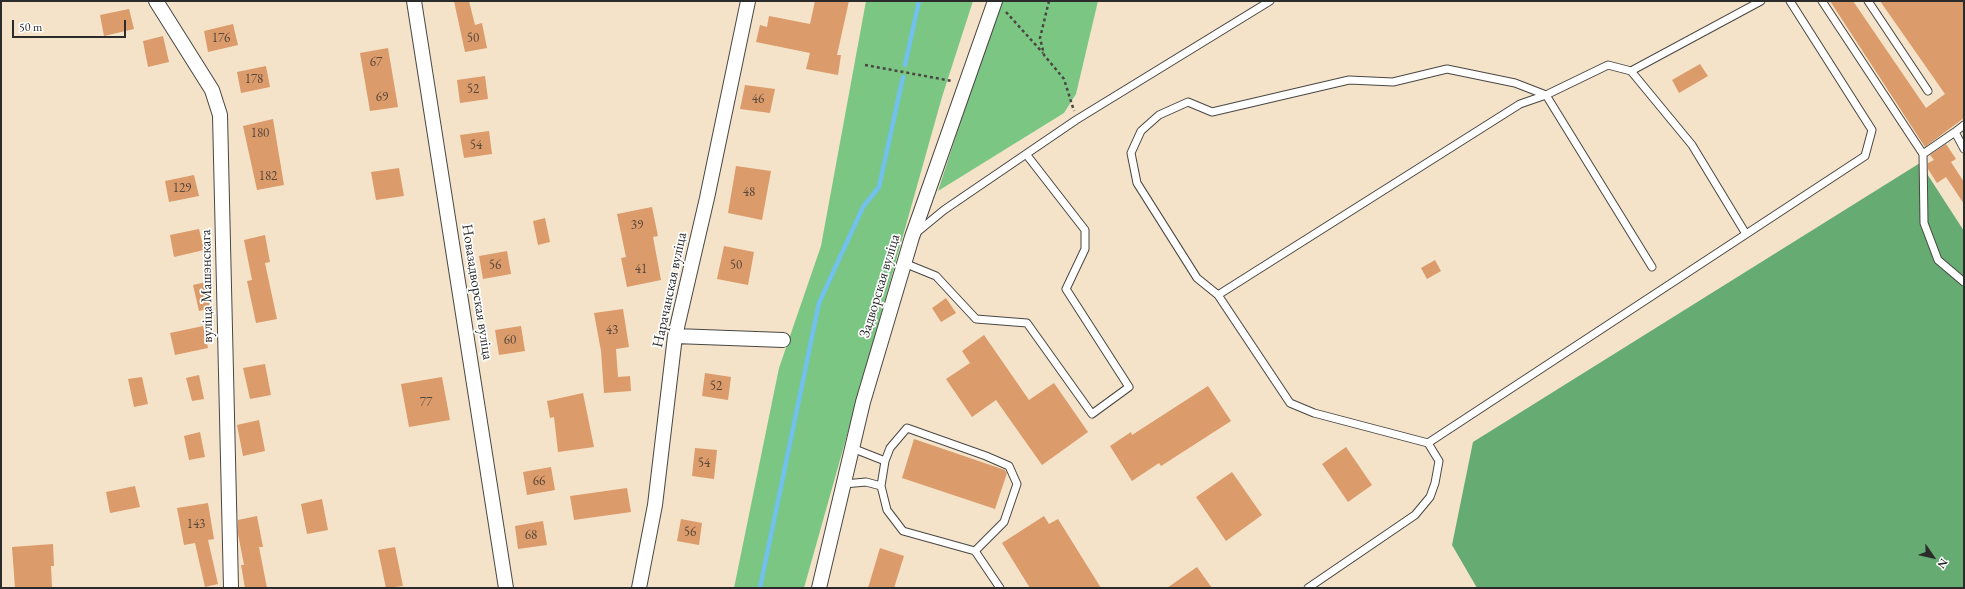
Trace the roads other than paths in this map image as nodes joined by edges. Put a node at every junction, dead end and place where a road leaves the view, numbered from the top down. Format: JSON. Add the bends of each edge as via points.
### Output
{"nodes":[{"id":1,"x":156,"y":1,"type":"edge"},
{"id":2,"x":414,"y":1,"type":"edge"},
{"id":3,"x":748,"y":1,"type":"edge"},
{"id":4,"x":1270,"y":1,"type":"edge"},
{"id":5,"x":1761,"y":1,"type":"edge"},
{"id":6,"x":1790,"y":1,"type":"edge"},
{"id":7,"x":1822,"y":1,"type":"edge"},
{"id":8,"x":1868,"y":1,"type":"edge"},
{"id":9,"x":995,"y":2,"type":"edge"},
{"id":10,"x":1630,"y":71,"type":"junction"},
{"id":11,"x":1928,"y":91,"type":"dead end"},
{"id":12,"x":1546,"y":95,"type":"junction"},
{"id":13,"x":1964,"y":125,"type":"edge"},
{"id":14,"x":1955,"y":132,"type":"junction"},
{"id":15,"x":1964,"y":149,"type":"edge"},
{"id":16,"x":1026,"y":154,"type":"junction"},
{"id":17,"x":1923,"y":154,"type":"junction"},
{"id":18,"x":1746,"y":234,"type":"junction"},
{"id":19,"x":912,"y":237,"type":"junction"},
{"id":20,"x":904,"y":263,"type":"junction"},
{"id":21,"x":1652,"y":267,"type":"dead end"},
{"id":22,"x":1964,"y":282,"type":"edge"},
{"id":23,"x":1218,"y":295,"type":"junction"},
{"id":24,"x":675,"y":336,"type":"junction"},
{"id":25,"x":783,"y":340,"type":"dead end"},
{"id":26,"x":1428,"y":443,"type":"junction"},
{"id":27,"x":852,"y":448,"type":"junction"},
{"id":28,"x":885,"y":461,"type":"junction"},
{"id":29,"x":844,"y":484,"type":"junction"},
{"id":30,"x":881,"y":486,"type":"junction"},
{"id":31,"x":975,"y":551,"type":"junction"},
{"id":32,"x":231,"y":588,"type":"edge"},
{"id":33,"x":506,"y":588,"type":"edge"},
{"id":34,"x":639,"y":588,"type":"edge"},
{"id":35,"x":819,"y":588,"type":"edge"},
{"id":36,"x":1000,"y":588,"type":"edge"},
{"id":37,"x":1308,"y":588,"type":"edge"}],
"edges":[{"from":1,"to":32,"type":"street","name":"вуліца Машэнскага","via":[[212,90],[220,115]]},
{"from":2,"to":33,"type":"street","name":"Новазадворская вуліца"},
{"from":3,"to":24,"type":"street","name":"Нарачанская вуліца","via":[[708,198]]},
{"from":4,"to":16,"type":"lane","via":[[1076,120]]},
{"from":5,"to":10,"type":"lane"},
{"from":6,"to":18,"type":"lane","via":[[1872,130],[1865,156]]},
{"from":7,"to":17,"type":"lane"},
{"from":8,"to":11,"type":"lane"},
{"from":9,"to":19,"type":"street","name":"Задворская вуліца"},
{"from":10,"to":12,"type":"lane","via":[[1608,65]]},
{"from":10,"to":18,"type":"lane","via":[[1692,145]]},
{"from":12,"to":21,"type":"lane"},
{"from":12,"to":23,"type":"lane","via":[[1520,104]]},
{"from":12,"to":23,"type":"lane","via":[[1515,83],[1447,69],[1393,82],[1349,80],[1212,112],[1188,102],[1159,115],[1141,132],[1131,154],[1137,183],[1197,278]]},
{"from":13,"to":14,"type":"lane"},
{"from":14,"to":15,"type":"lane"},
{"from":14,"to":17,"type":"lane"},
{"from":16,"to":19,"type":"lane","via":[[944,210]]},
{"from":16,"to":20,"type":"lane","via":[[1085,230],[1085,250],[1066,289],[1129,387],[1092,414],[1027,323],[976,319],[936,276]]},
{"from":17,"to":22,"type":"lane","via":[[1924,223],[1938,260]]},
{"from":18,"to":26,"type":"lane"},
{"from":19,"to":20,"type":"street","name":"Задворская вуліца"},
{"from":20,"to":27,"type":"street","name":"Задворская вуліца"},
{"from":23,"to":26,"type":"lane","via":[[1290,404],[1314,413]]},
{"from":24,"to":25,"type":"street"},
{"from":24,"to":34,"type":"street","name":"Нарачанская вуліца","via":[[655,505]]},
{"from":26,"to":37,"type":"lane","via":[[1439,461],[1436,483],[1430,497],[1415,515]]},
{"from":27,"to":28,"type":"lane"},
{"from":27,"to":29,"type":"street","name":"Задворская вуліца"},
{"from":28,"to":30,"type":"lane"},
{"from":28,"to":31,"type":"lane","via":[[890,448],[907,428],[1009,466],[1017,484],[1004,522]]},
{"from":29,"to":30,"type":"lane","via":[[866,482]]},
{"from":29,"to":35,"type":"street","name":"Задворская вуліца"},
{"from":30,"to":31,"type":"lane","via":[[887,510],[903,531]]},
{"from":31,"to":36,"type":"lane"}]}
